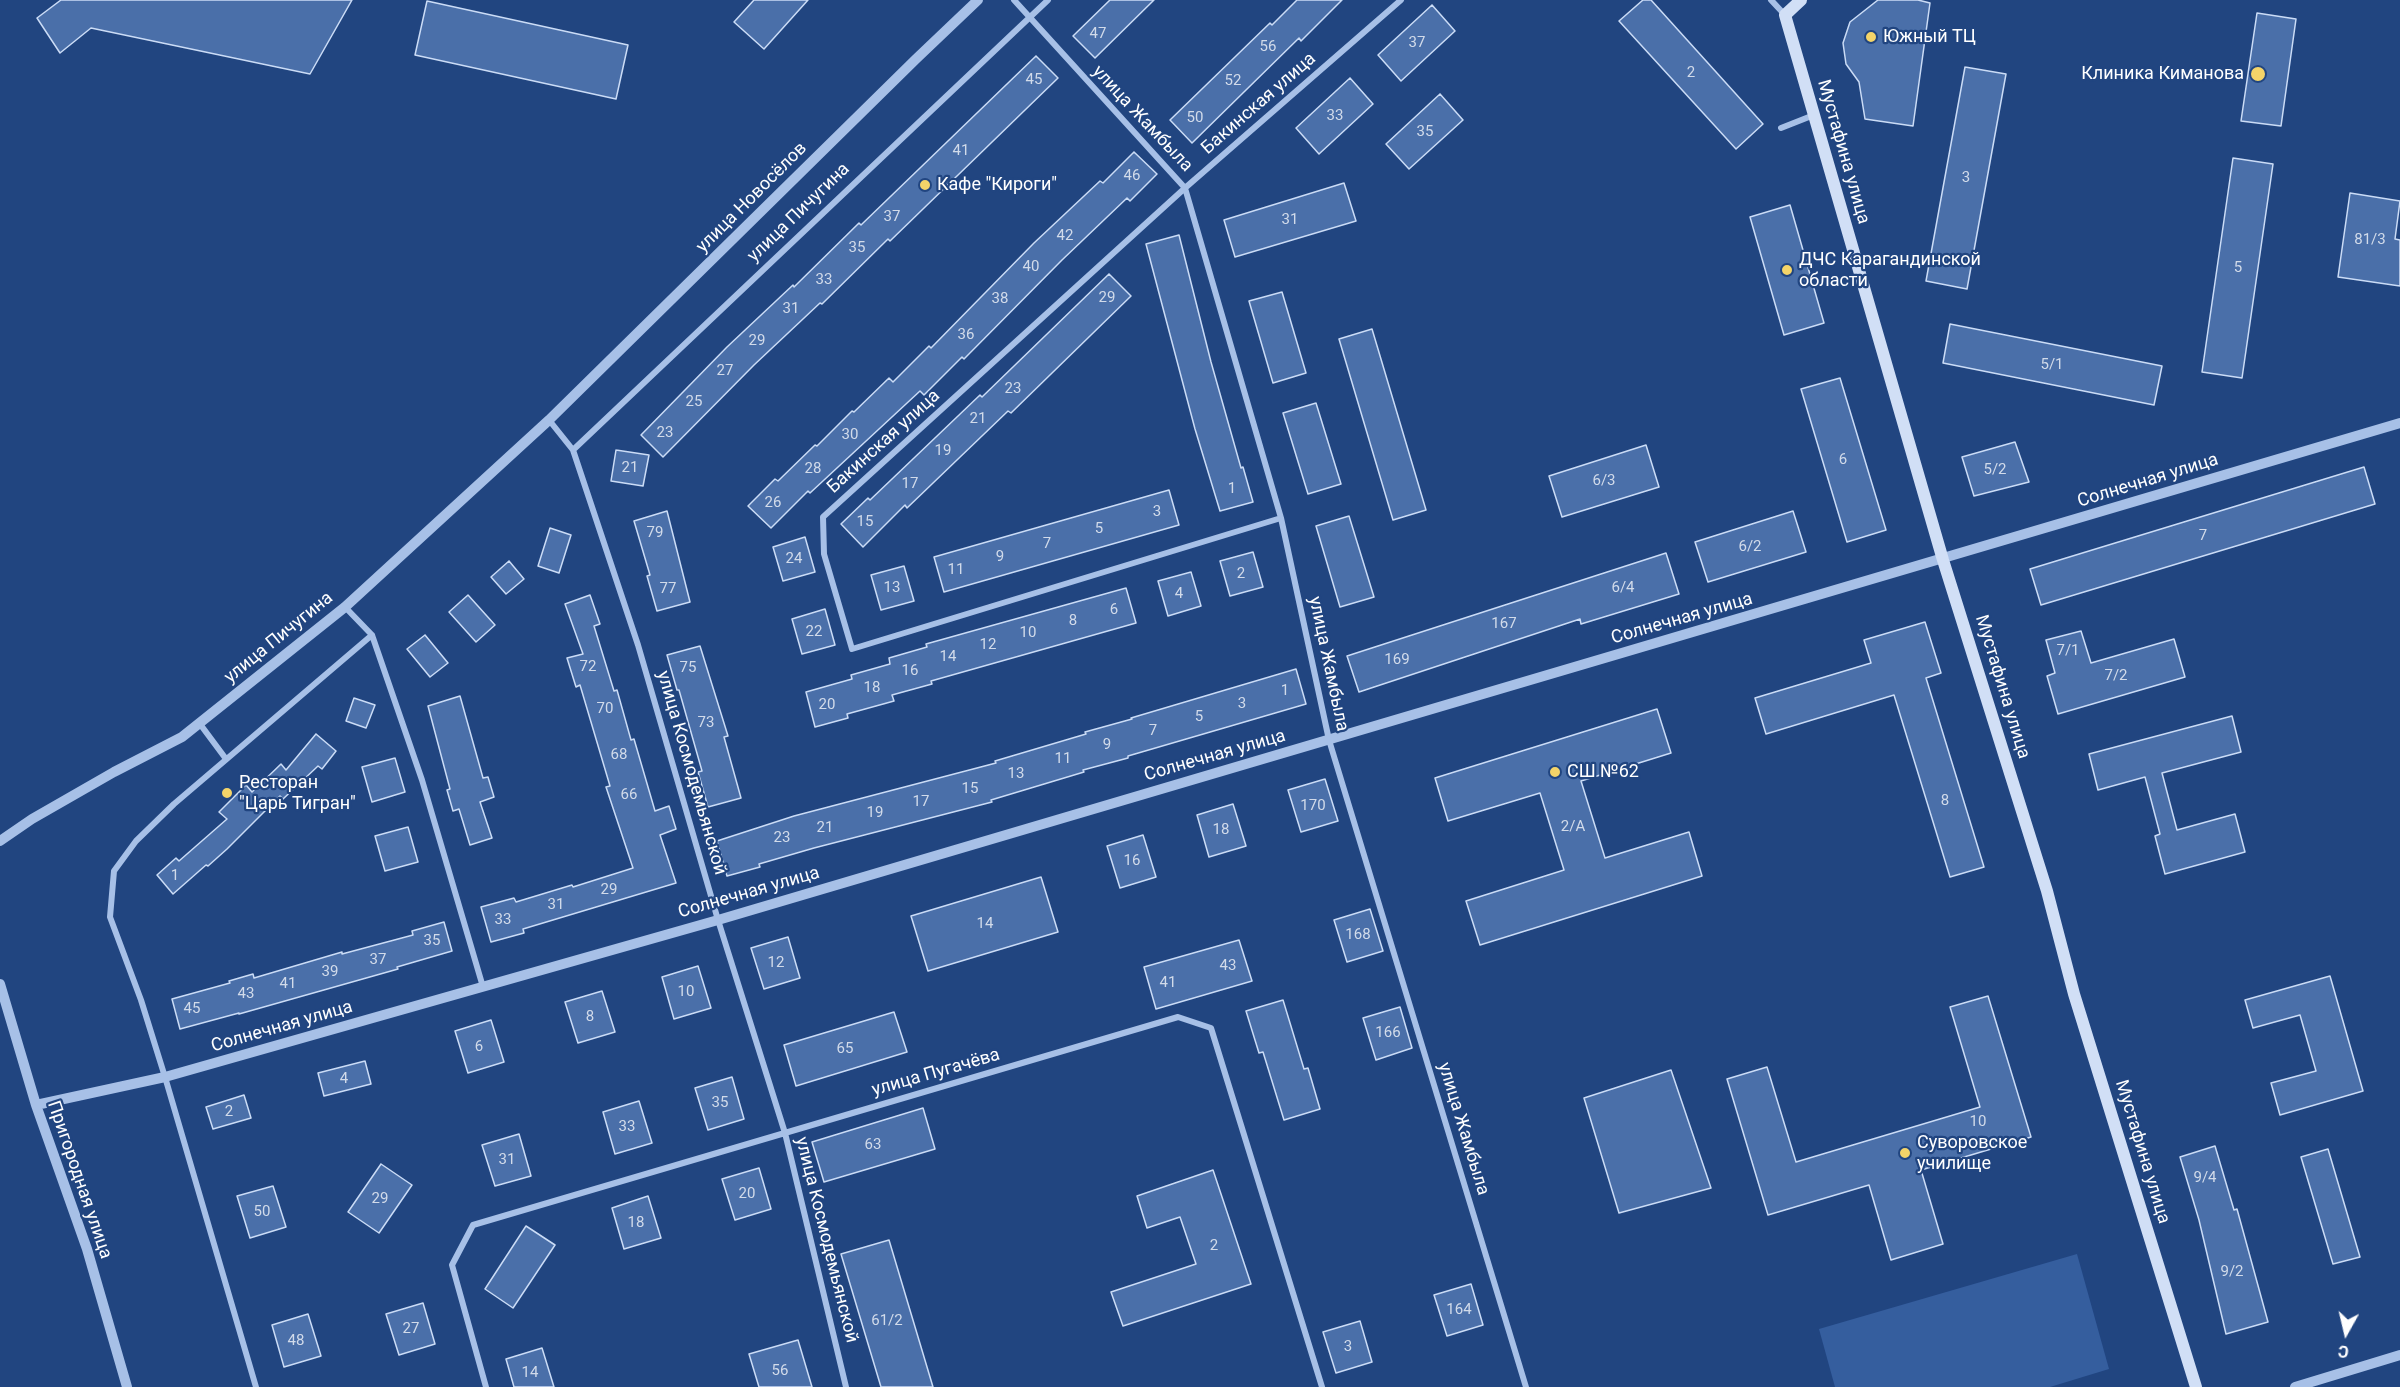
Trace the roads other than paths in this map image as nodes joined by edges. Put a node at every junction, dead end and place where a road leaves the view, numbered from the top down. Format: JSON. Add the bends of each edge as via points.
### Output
{"nodes":[{"id":1,"x":978,"y":0,"type":"edge"},
{"id":2,"x":1014,"y":0,"type":"edge"},
{"id":3,"x":1047,"y":0,"type":"edge"},
{"id":4,"x":1401,"y":0,"type":"edge"},
{"id":5,"x":1771,"y":0,"type":"edge"},
{"id":6,"x":1801,"y":0,"type":"edge"},
{"id":7,"x":1785,"y":15,"type":"junction"},
{"id":8,"x":1028,"y":18,"type":"junction"},
{"id":9,"x":1814,"y":115,"type":"junction"},
{"id":10,"x":1780,"y":128,"type":"dead end"},
{"id":11,"x":1185,"y":188,"type":"junction"},
{"id":12,"x":549,"y":420,"type":"junction"},
{"id":13,"x":2400,"y":423,"type":"edge"},
{"id":14,"x":573,"y":450,"type":"junction"},
{"id":15,"x":1281,"y":518,"type":"junction"},
{"id":16,"x":1943,"y":560,"type":"junction"},
{"id":17,"x":345,"y":607,"type":"junction"},
{"id":18,"x":372,"y":635,"type":"junction"},
{"id":19,"x":200,"y":724,"type":"junction"},
{"id":20,"x":1329,"y":740,"type":"junction"},
{"id":21,"x":226,"y":759,"type":"junction"},
{"id":22,"x":0,"y":841,"type":"edge"},
{"id":23,"x":718,"y":920,"type":"junction"},
{"id":24,"x":0,"y":984,"type":"edge"},
{"id":25,"x":483,"y":987,"type":"junction"},
{"id":26,"x":165,"y":1077,"type":"junction"},
{"id":27,"x":36,"y":1105,"type":"junction"},
{"id":28,"x":785,"y":1133,"type":"junction"},
{"id":29,"x":2400,"y":1355,"type":"edge"},
{"id":30,"x":127,"y":1387,"type":"edge"},
{"id":31,"x":256,"y":1387,"type":"edge"},
{"id":32,"x":486,"y":1387,"type":"edge"},
{"id":33,"x":846,"y":1387,"type":"edge"},
{"id":34,"x":1322,"y":1387,"type":"edge"},
{"id":35,"x":1526,"y":1387,"type":"edge"},
{"id":36,"x":2196,"y":1387,"type":"edge"},
{"id":37,"x":2295,"y":1387,"type":"edge"}],
"edges":[{"from":1,"to":12,"type":"street","name":"улица Новосёлов"},
{"from":2,"to":8,"type":"street","name":"улица Жамбыла"},
{"from":3,"to":8,"type":"street","name":"улица Пичугина"},
{"from":4,"to":11,"type":"street","name":"Бакинская улица"},
{"from":5,"to":7,"type":"street","name":"Мустафина улица"},
{"from":6,"to":7,"type":"main road"},
{"from":7,"to":9,"type":"main road","name":"Мустафина улица"},
{"from":8,"to":11,"type":"street","name":"улица Жамбыла"},
{"from":8,"to":14,"type":"street","name":"улица Пичугина"},
{"from":9,"to":10,"type":"street"},
{"from":9,"to":16,"type":"main road","name":"Мустафина улица"},
{"from":11,"to":15,"type":"street","name":"улица Жамбыла"},
{"from":11,"to":15,"type":"street","name":"Бакинская улица","via":[[823,517],[824,554],[852,649]]},
{"from":12,"to":14,"type":"street","name":"улица Космодемьянской"},
{"from":12,"to":17,"type":"street","name":"улица Пичугина"},
{"from":13,"to":16,"type":"street","name":"Солнечная улица"},
{"from":14,"to":23,"type":"street","name":"улица Космодемьянской","via":[[638,645]]},
{"from":15,"to":20,"type":"street","name":"улица Жамбыла"},
{"from":16,"to":20,"type":"street","name":"Солнечная улица"},
{"from":16,"to":36,"type":"main road","name":"Мустафина улица"},
{"from":17,"to":18,"type":"street"},
{"from":17,"to":19,"type":"street","name":"улица Пичугина"},
{"from":18,"to":21,"type":"street"},
{"from":18,"to":25,"type":"street","via":[[422,780]]},
{"from":19,"to":21,"type":"street"},
{"from":19,"to":22,"type":"street","name":"улица Пичугина"},
{"from":20,"to":23,"type":"street","name":"Солнечная улица"},
{"from":20,"to":35,"type":"street","name":"улица Жамбыла"},
{"from":21,"to":26,"type":"street","via":[[136,841],[114,871],[110,917]]},
{"from":23,"to":25,"type":"street","name":"Солнечная улица"},
{"from":23,"to":28,"type":"street","name":"улица Космодемьянской"},
{"from":24,"to":27,"type":"street","name":"Пригородная улица"},
{"from":25,"to":26,"type":"street","name":"Солнечная улица"},
{"from":26,"to":27,"type":"street","name":"Солнечная улица"},
{"from":26,"to":31,"type":"street"},
{"from":27,"to":30,"type":"street","name":"Пригородная улица","via":[[87,1250]]},
{"from":28,"to":32,"type":"street","name":"улица Пугачёва","via":[[473,1225],[452,1265]]},
{"from":28,"to":33,"type":"street","name":"улица Космодемьянской"},
{"from":28,"to":34,"type":"street","name":"улица Пугачёва","via":[[1178,1017],[1212,1028]]},
{"from":29,"to":37,"type":"street"}]}
